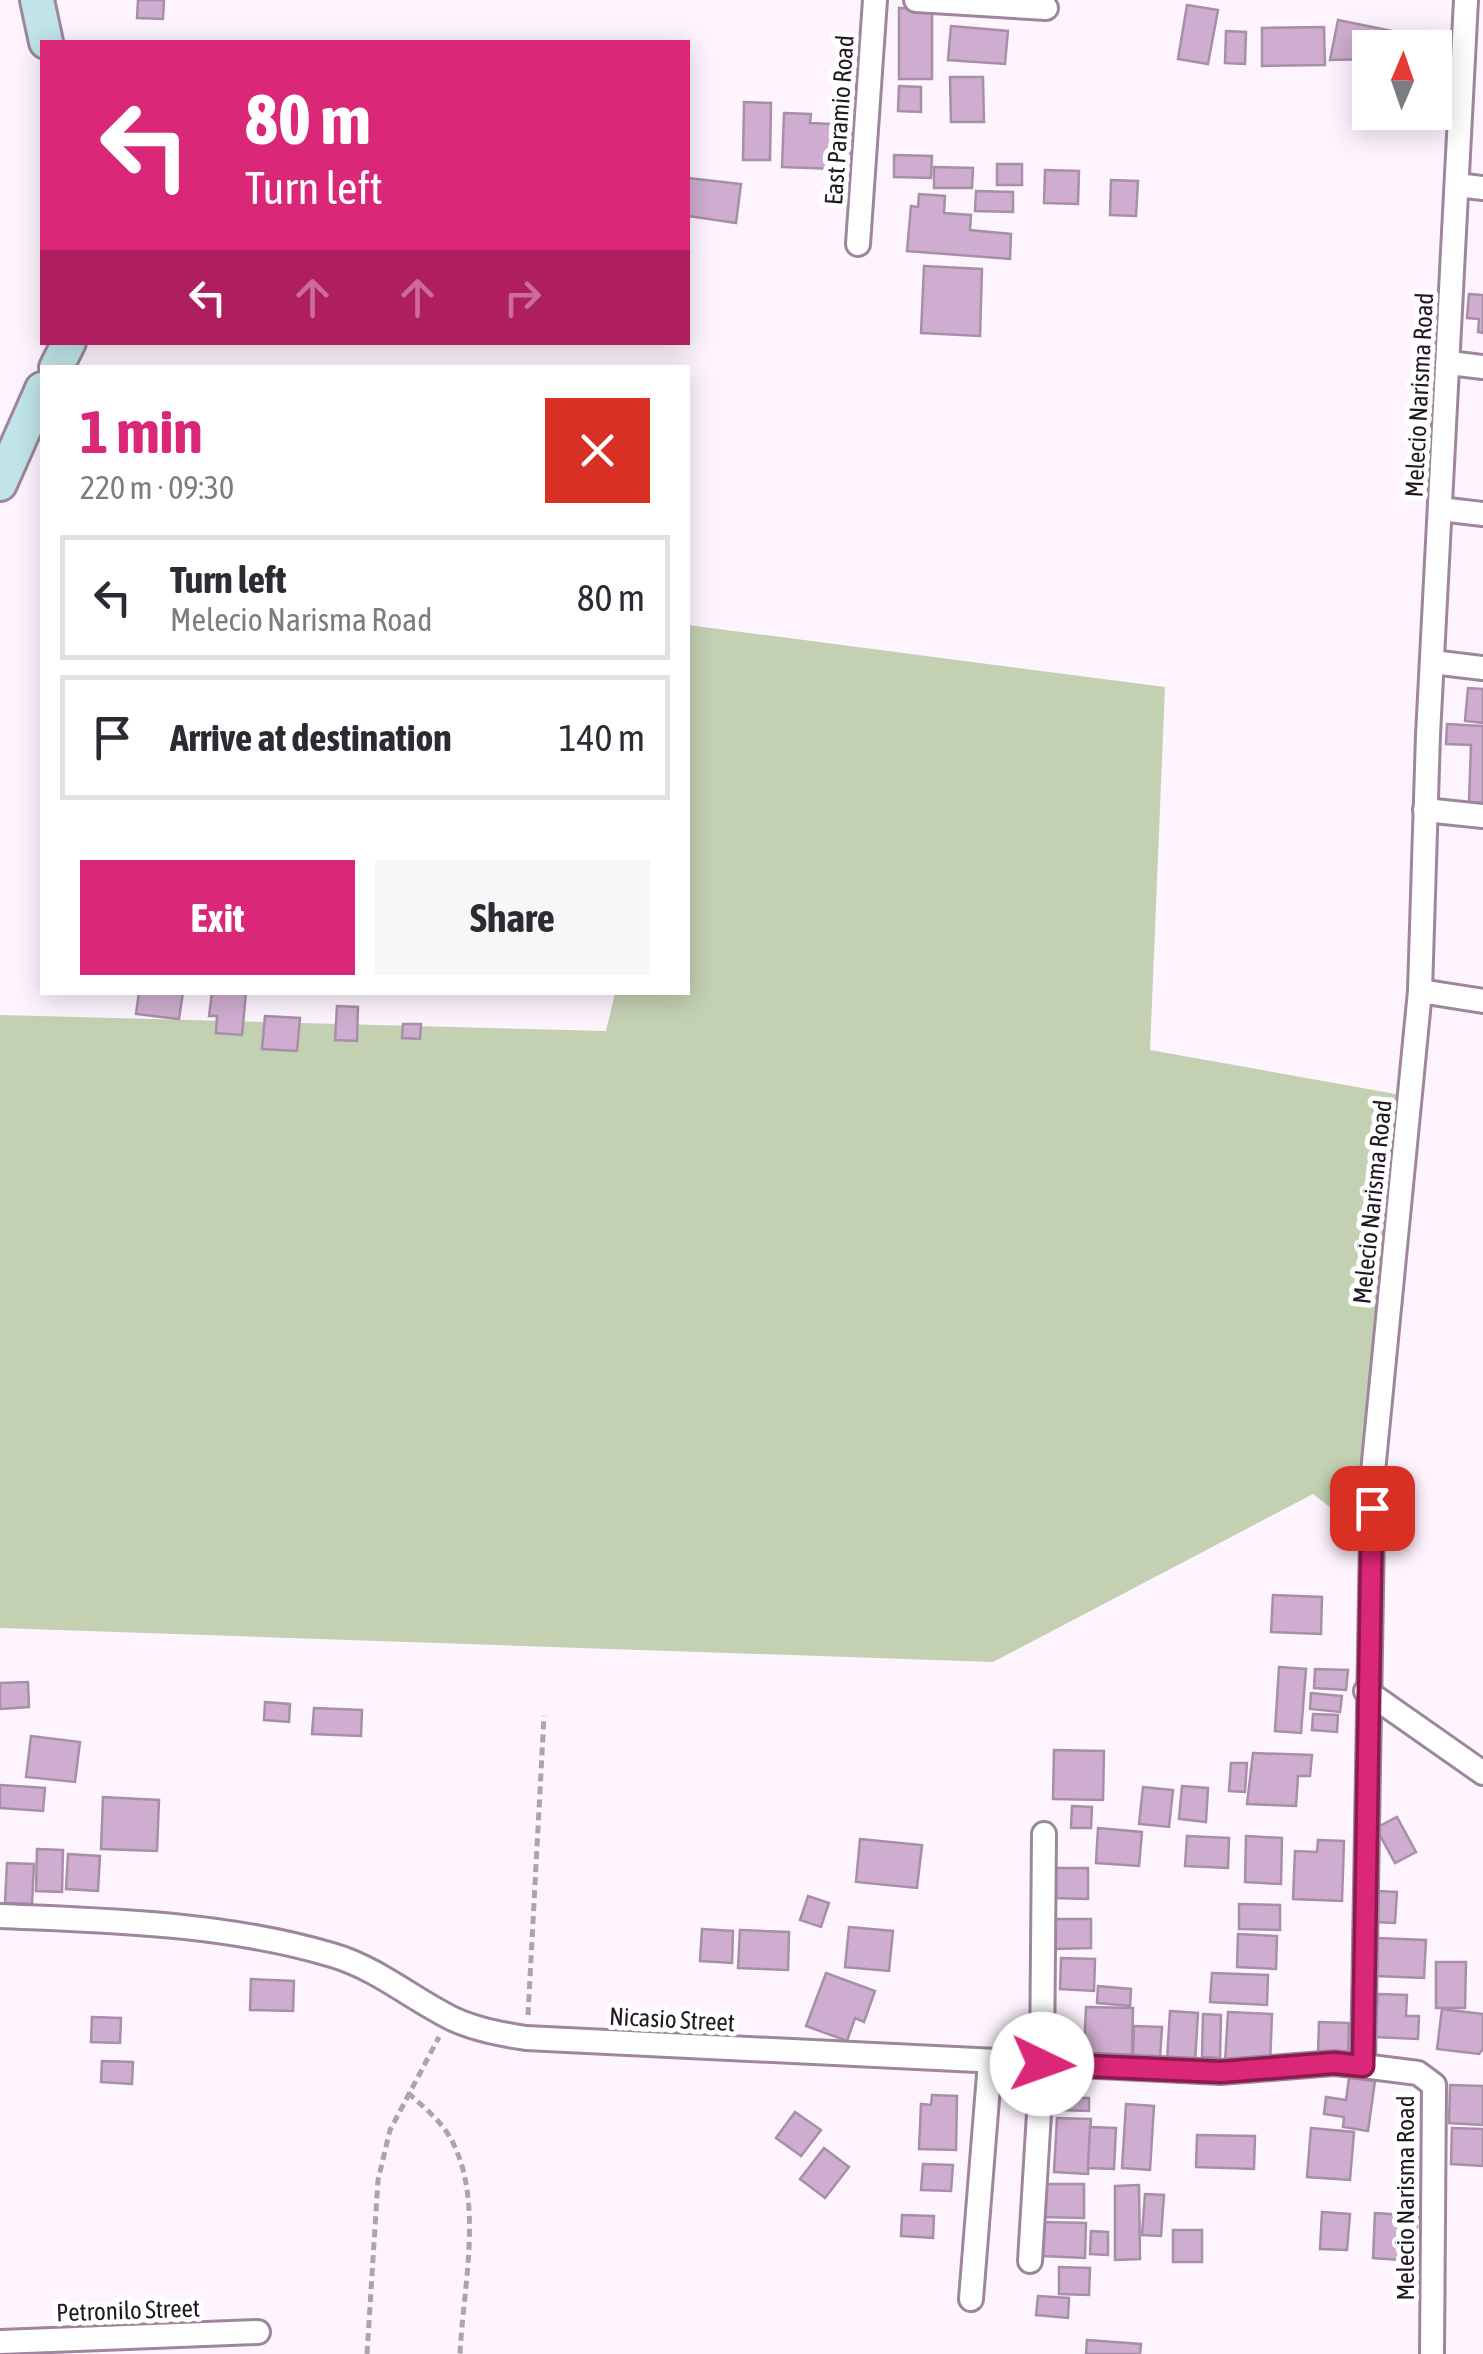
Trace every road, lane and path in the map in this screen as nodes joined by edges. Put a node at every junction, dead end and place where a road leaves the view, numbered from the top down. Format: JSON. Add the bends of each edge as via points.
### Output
{"nodes":[{"id":1,"x":37,"y":0,"type":"edge"},
{"id":2,"x":875,"y":0,"type":"edge"},
{"id":3,"x":916,"y":0,"type":"edge"},
{"id":4,"x":1466,"y":0,"type":"edge"},
{"id":5,"x":1046,"y":8,"type":"dead end"},
{"id":6,"x":46,"y":40,"type":"edge"},
{"id":7,"x":1457,"y":185,"type":"junction"},
{"id":8,"x":1483,"y":188,"type":"edge"},
{"id":9,"x":858,"y":244,"type":"dead end"},
{"id":10,"x":1450,"y":364,"type":"junction"},
{"id":11,"x":1483,"y":368,"type":"edge"},
{"id":12,"x":40,"y":394,"type":"edge"},
{"id":13,"x":0,"y":484,"type":"edge"},
{"id":14,"x":1440,"y":509,"type":"junction"},
{"id":15,"x":1483,"y":514,"type":"edge"},
{"id":16,"x":1432,"y":662,"type":"junction"},
{"id":17,"x":1483,"y":668,"type":"edge"},
{"id":18,"x":1425,"y":810,"type":"junction"},
{"id":19,"x":1483,"y":816,"type":"edge"},
{"id":20,"x":1420,"y":991,"type":"junction"},
{"id":21,"x":1483,"y":1001,"type":"edge"},
{"id":22,"x":1366,"y":1691,"type":"junction"},
{"id":23,"x":544,"y":1716,"type":"dead end"},
{"id":24,"x":1483,"y":1773,"type":"edge"},
{"id":25,"x":1044,"y":1834,"type":"dead end"},
{"id":26,"x":0,"y":1916,"type":"edge"},
{"id":27,"x":451,"y":2018,"type":"junction"},
{"id":28,"x":526,"y":2038,"type":"junction"},
{"id":29,"x":990,"y":2062,"type":"junction"},
{"id":30,"x":1042,"y":2064,"type":"junction"},
{"id":31,"x":1363,"y":2066,"type":"junction"},
{"id":32,"x":406,"y":2092,"type":"junction"},
{"id":33,"x":1030,"y":2261,"type":"dead end"},
{"id":34,"x":971,"y":2299,"type":"dead end"},
{"id":35,"x":258,"y":2332,"type":"dead end"},
{"id":36,"x":0,"y":2342,"type":"edge"},
{"id":37,"x":366,"y":2354,"type":"edge"},
{"id":38,"x":460,"y":2354,"type":"edge"},
{"id":39,"x":1432,"y":2354,"type":"edge"}],
"edges":[{"from":1,"to":6,"type":"street"},
{"from":2,"to":9,"type":"street","name":"East Paramio Road"},
{"from":3,"to":5,"type":"street"},
{"from":4,"to":7,"type":"street","name":"Melecio Narisma Road"},
{"from":7,"to":8,"type":"street"},
{"from":7,"to":10,"type":"street","name":"Melecio Narisma Road"},
{"from":10,"to":11,"type":"street"},
{"from":10,"to":14,"type":"street","name":"Melecio Narisma Road"},
{"from":12,"to":13,"type":"street"},
{"from":14,"to":15,"type":"street"},
{"from":14,"to":16,"type":"street","name":"Melecio Narisma Road"},
{"from":16,"to":17,"type":"street"},
{"from":16,"to":18,"type":"street","name":"Melecio Narisma Road"},
{"from":18,"to":19,"type":"street"},
{"from":18,"to":20,"type":"street","name":"Melecio Narisma Road"},
{"from":20,"to":21,"type":"street"},
{"from":20,"to":22,"type":"street","name":"Melecio Narisma Road","via":[[1373,1472]]},
{"from":22,"to":24,"type":"street"},
{"from":22,"to":31,"type":"street","name":"Melecio Narisma Road"},
{"from":23,"to":28,"type":"path"},
{"from":25,"to":30,"type":"street"},
{"from":26,"to":27,"type":"street","name":"Nicasio Street","via":[[266,1938],[370,1970]]},
{"from":27,"to":28,"type":"street","name":"Nicasio Street"},
{"from":27,"to":32,"type":"path"},
{"from":28,"to":29,"type":"street","name":"Nicasio Street"},
{"from":29,"to":30,"type":"street","name":"Nicasio Street"},
{"from":29,"to":34,"type":"street"},
{"from":30,"to":31,"type":"street","name":"Nicasio Street","via":[[1221,2072]]},
{"from":30,"to":33,"type":"street"},
{"from":31,"to":39,"type":"street","name":"Melecio Narisma Road","via":[[1418,2074],[1434,2085]]},
{"from":32,"to":37,"type":"path","via":[[378,2180]]},
{"from":32,"to":38,"type":"path","via":[[454,2144],[466,2182]]},
{"from":35,"to":36,"type":"street","name":"Petronilo Street"}]}
